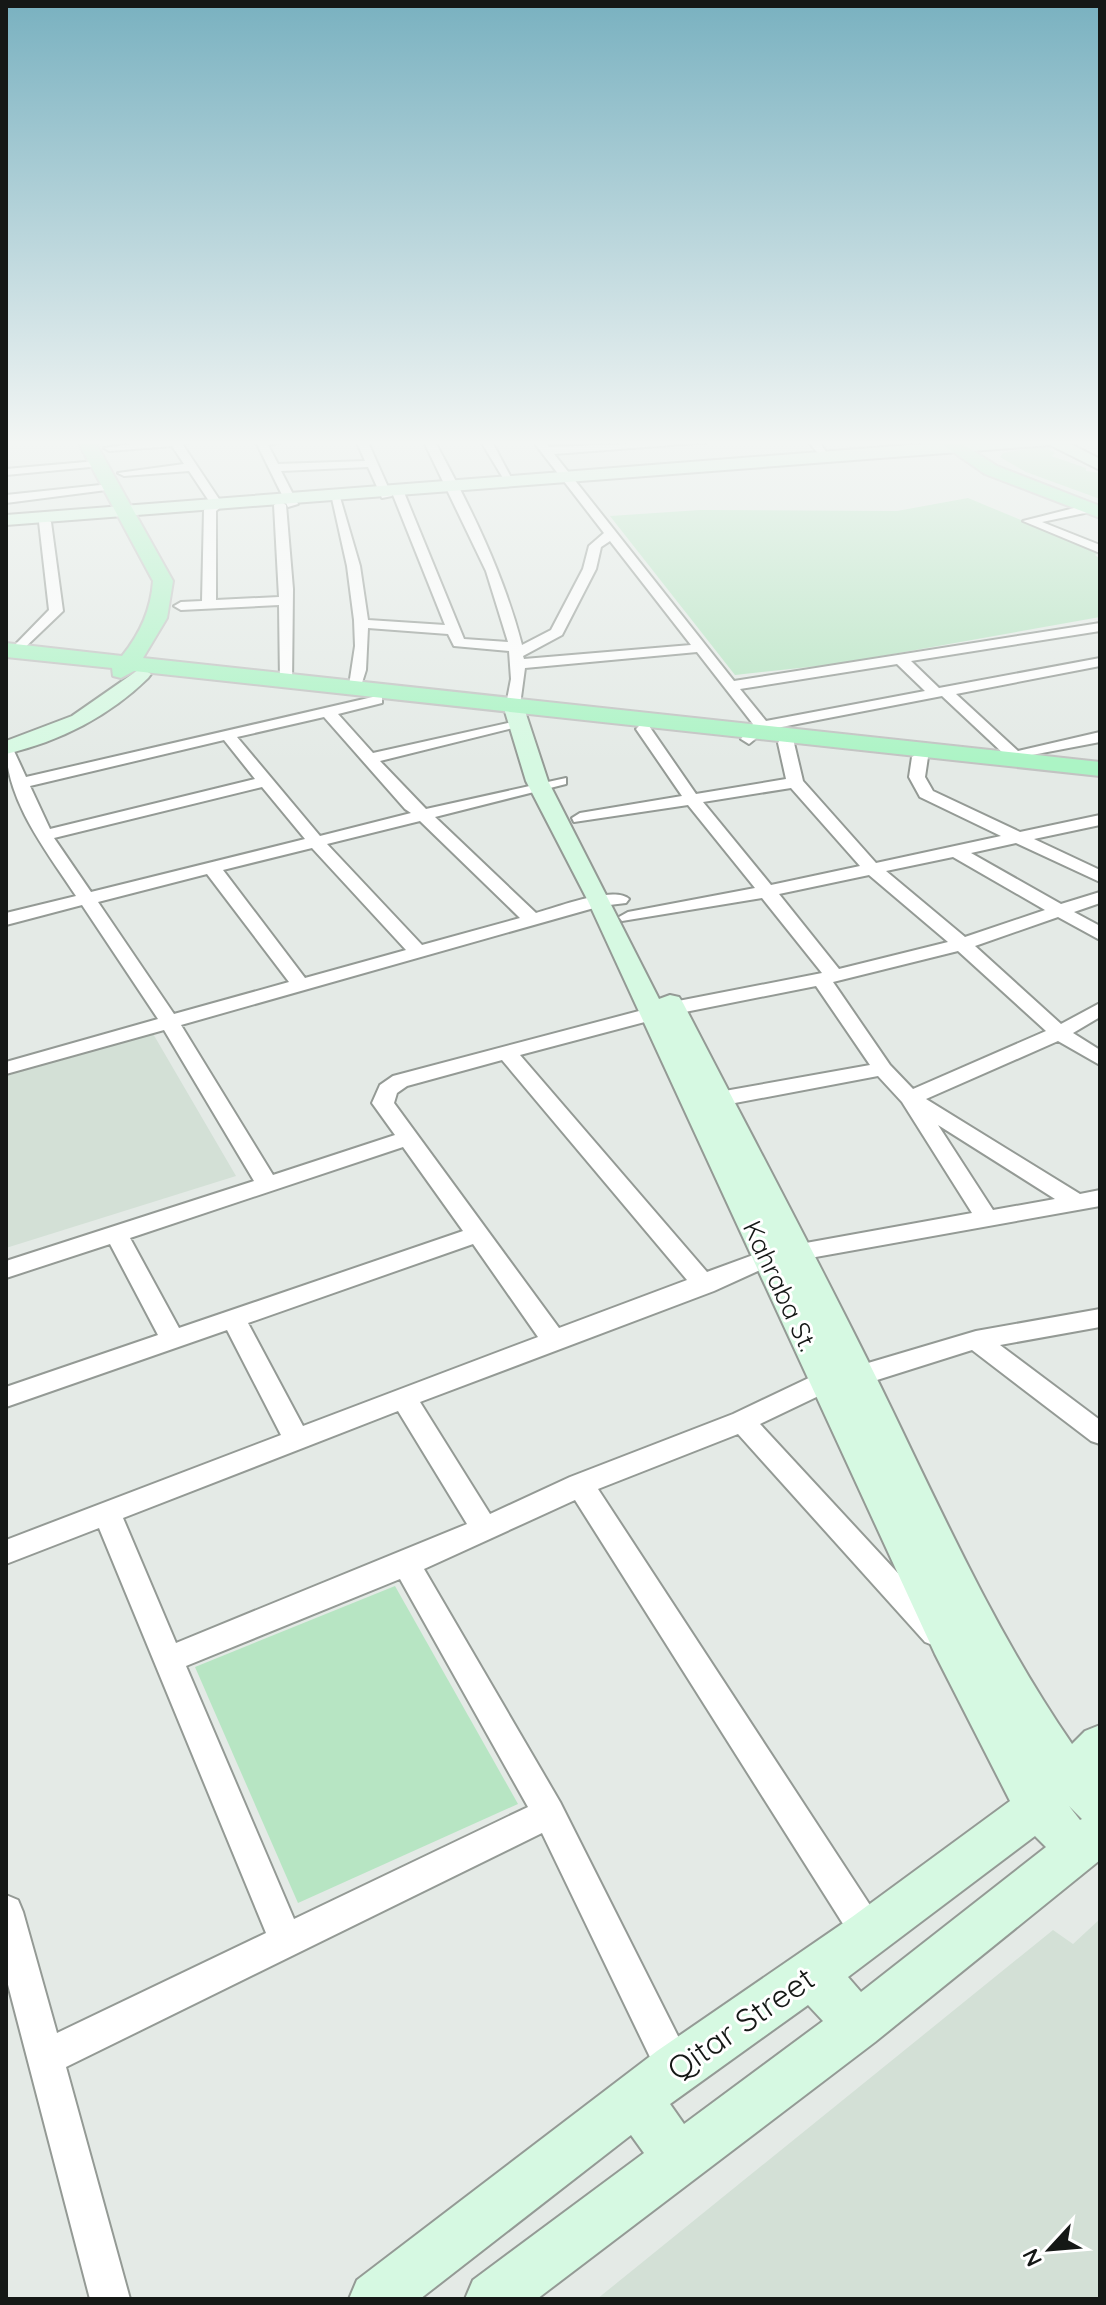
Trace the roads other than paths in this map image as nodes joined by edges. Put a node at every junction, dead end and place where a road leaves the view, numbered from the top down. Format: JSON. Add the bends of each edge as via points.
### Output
{"nodes":[{"id":1,"x":48,"y":548,"type":"edge"},
{"id":2,"x":144,"y":548,"type":"edge"},
{"id":3,"x":164,"y":548,"type":"edge"},
{"id":4,"x":212,"y":548,"type":"edge"},
{"id":5,"x":287,"y":548,"type":"edge"},
{"id":6,"x":349,"y":548,"type":"edge"},
{"id":7,"x":416,"y":548,"type":"edge"},
{"id":8,"x":482,"y":548,"type":"edge"},
{"id":9,"x":595,"y":548,"type":"edge"},
{"id":10,"x":619,"y":548,"type":"edge"},
{"id":11,"x":286,"y":601,"type":"junction"},
{"id":12,"x":209,"y":605,"type":"junction"},
{"id":13,"x":181,"y":606,"type":"junction"},
{"id":14,"x":359,"y":623,"type":"junction"},
{"id":15,"x":1100,"y":627,"type":"edge"},
{"id":16,"x":453,"y":630,"type":"junction"},
{"id":17,"x":1043,"y":636,"type":"junction"},
{"id":18,"x":699,"y":648,"type":"junction"},
{"id":19,"x":518,"y":655,"type":"junction"},
{"id":20,"x":11,"y":657,"type":"edge"},
{"id":21,"x":900,"y":659,"type":"junction"},
{"id":22,"x":1098,"y":663,"type":"edge"},
{"id":23,"x":135,"y":668,"type":"junction"},
{"id":24,"x":287,"y":682,"type":"junction"},
{"id":25,"x":729,"y":686,"type":"junction"},
{"id":26,"x":353,"y":689,"type":"junction"},
{"id":27,"x":941,"y":692,"type":"junction"},
{"id":28,"x":377,"y":700,"type":"junction"},
{"id":29,"x":520,"y":710,"type":"junction"},
{"id":30,"x":330,"y":714,"type":"junction"},
{"id":31,"x":644,"y":729,"type":"junction"},
{"id":32,"x":6,"y":732,"type":"edge"},
{"id":33,"x":754,"y":732,"type":"junction"},
{"id":34,"x":229,"y":737,"type":"junction"},
{"id":35,"x":1100,"y":737,"type":"edge"},
{"id":36,"x":788,"y":738,"type":"junction"},
{"id":37,"x":6,"y":750,"type":"edge"},
{"id":38,"x":920,"y":757,"type":"junction"},
{"id":39,"x":1010,"y":757,"type":"junction"},
{"id":40,"x":372,"y":758,"type":"junction"},
{"id":41,"x":1100,"y":769,"type":"edge"},
{"id":42,"x":1100,"y":777,"type":"edge"},
{"id":43,"x":548,"y":778,"type":"junction"},
{"id":44,"x":266,"y":781,"type":"junction"},
{"id":45,"x":795,"y":782,"type":"junction"},
{"id":46,"x":21,"y":783,"type":"junction"},
{"id":47,"x":692,"y":799,"type":"junction"},
{"id":48,"x":416,"y":810,"type":"junction"},
{"id":49,"x":580,"y":818,"type":"junction"},
{"id":50,"x":1100,"y":820,"type":"edge"},
{"id":51,"x":44,"y":835,"type":"junction"},
{"id":52,"x":311,"y":836,"type":"junction"},
{"id":53,"x":1015,"y":838,"type":"junction"},
{"id":54,"x":955,"y":851,"type":"junction"},
{"id":55,"x":211,"y":867,"type":"junction"},
{"id":56,"x":872,"y":869,"type":"junction"},
{"id":57,"x":1100,"y":877,"type":"edge"},
{"id":58,"x":765,"y":892,"type":"junction"},
{"id":59,"x":84,"y":894,"type":"junction"},
{"id":60,"x":1100,"y":897,"type":"edge"},
{"id":61,"x":616,"y":906,"type":"junction"},
{"id":62,"x":6,"y":907,"type":"edge"},
{"id":63,"x":1059,"y":912,"type":"junction"},
{"id":64,"x":6,"y":919,"type":"edge"},
{"id":65,"x":532,"y":920,"type":"junction"},
{"id":66,"x":1100,"y":934,"type":"edge"},
{"id":67,"x":962,"y":944,"type":"junction"},
{"id":68,"x":418,"y":952,"type":"junction"},
{"id":69,"x":828,"y":977,"type":"junction"},
{"id":70,"x":300,"y":984,"type":"junction"},
{"id":71,"x":1100,"y":1009,"type":"edge"},
{"id":72,"x":664,"y":1012,"type":"junction"},
{"id":73,"x":169,"y":1021,"type":"junction"},
{"id":74,"x":1059,"y":1033,"type":"junction"},
{"id":75,"x":506,"y":1052,"type":"junction"},
{"id":76,"x":1100,"y":1059,"type":"edge"},
{"id":77,"x":6,"y":1068,"type":"edge"},
{"id":78,"x":883,"y":1069,"type":"junction"},
{"id":79,"x":910,"y":1098,"type":"junction"},
{"id":80,"x":719,"y":1099,"type":"junction"},
{"id":81,"x":408,"y":1138,"type":"junction"},
{"id":82,"x":268,"y":1185,"type":"junction"},
{"id":83,"x":1088,"y":1200,"type":"edge"},
{"id":84,"x":985,"y":1216,"type":"junction"},
{"id":85,"x":116,"y":1234,"type":"junction"},
{"id":86,"x":478,"y":1234,"type":"junction"},
{"id":87,"x":782,"y":1256,"type":"junction"},
{"id":88,"x":6,"y":1270,"type":"edge"},
{"id":89,"x":705,"y":1285,"type":"junction"},
{"id":90,"x":233,"y":1318,"type":"junction"},
{"id":91,"x":1100,"y":1318,"type":"edge"},
{"id":92,"x":172,"y":1339,"type":"junction"},
{"id":93,"x":554,"y":1340,"type":"junction"},
{"id":94,"x":976,"y":1340,"type":"junction"},
{"id":95,"x":858,"y":1376,"type":"junction"},
{"id":96,"x":824,"y":1382,"type":"junction"},
{"id":97,"x":6,"y":1397,"type":"edge"},
{"id":98,"x":404,"y":1398,"type":"junction"},
{"id":99,"x":742,"y":1421,"type":"junction"},
{"id":100,"x":1098,"y":1429,"type":"edge"},
{"id":101,"x":297,"y":1440,"type":"junction"},
{"id":102,"x":580,"y":1485,"type":"junction"},
{"id":103,"x":107,"y":1513,"type":"junction"},
{"id":104,"x":484,"y":1528,"type":"junction"},
{"id":105,"x":6,"y":1552,"type":"edge"},
{"id":106,"x":406,"y":1564,"type":"junction"},
{"id":107,"x":955,"y":1654,"type":"junction"},
{"id":108,"x":168,"y":1660,"type":"junction"},
{"id":109,"x":1077,"y":1783,"type":"edge"},
{"id":110,"x":549,"y":1813,"type":"junction"},
{"id":111,"x":1089,"y":1840,"type":"edge"},
{"id":112,"x":6,"y":1912,"type":"edge"},
{"id":113,"x":869,"y":1934,"type":"junction"},
{"id":114,"x":286,"y":1941,"type":"junction"},
{"id":115,"x":12,"y":1960,"type":"edge"},
{"id":116,"x":812,"y":1973,"type":"junction"},
{"id":117,"x":858,"y":2025,"type":"junction"},
{"id":118,"x":45,"y":2058,"type":"junction"},
{"id":119,"x":675,"y":2069,"type":"junction"},
{"id":120,"x":637,"y":2101,"type":"junction"},
{"id":121,"x":677,"y":2157,"type":"junction"},
{"id":122,"x":110,"y":2299,"type":"edge"},
{"id":123,"x":376,"y":2299,"type":"edge"},
{"id":124,"x":492,"y":2299,"type":"edge"}],
"edges":[{"from":1,"to":20,"type":"street","via":[[56,611]]},
{"from":2,"to":23,"type":"main road","via":[[163,581],[164,604]]},
{"from":3,"to":13,"type":"main road","via":[[180,580]]},
{"from":4,"to":12,"type":"street"},
{"from":5,"to":11,"type":"street"},
{"from":6,"to":14,"type":"street","via":[[358,581]]},
{"from":7,"to":16,"type":"street"},
{"from":8,"to":19,"type":"street"},
{"from":9,"to":19,"type":"street","via":[[595,564],[561,616],[557,632]]},
{"from":10,"to":18,"type":"street"},
{"from":11,"to":12,"type":"street"},
{"from":11,"to":24,"type":"street"},
{"from":12,"to":13,"type":"street"},
{"from":13,"to":23,"type":"main road"},
{"from":14,"to":16,"type":"street"},
{"from":14,"to":26,"type":"street","via":[[361,672]]},
{"from":15,"to":17,"type":"street"},
{"from":16,"to":19,"type":"street","via":[[459,643]]},
{"from":17,"to":21,"type":"street"},
{"from":17,"to":22,"type":"street"},
{"from":18,"to":19,"type":"street"},
{"from":18,"to":25,"type":"street"},
{"from":19,"to":29,"type":"street"},
{"from":20,"to":23,"type":"main road"},
{"from":21,"to":25,"type":"street"},
{"from":21,"to":27,"type":"street"},
{"from":22,"to":27,"type":"street"},
{"from":23,"to":24,"type":"main road"},
{"from":23,"to":28,"type":"main road"},
{"from":23,"to":32,"type":"main road","via":[[64,709]]},
{"from":23,"to":37,"type":"main road","via":[[122,694],[88,718]]},
{"from":24,"to":26,"type":"main road"},
{"from":25,"to":33,"type":"street"},
{"from":26,"to":29,"type":"main road"},
{"from":27,"to":33,"type":"street"},
{"from":27,"to":39,"type":"street"},
{"from":28,"to":29,"type":"main road"},
{"from":28,"to":30,"type":"street"},
{"from":29,"to":31,"type":"main road"},
{"from":29,"to":33,"type":"main road"},
{"from":29,"to":40,"type":"street"},
{"from":29,"to":43,"type":"main road","name":"Kahraba St."},
{"from":30,"to":34,"type":"street"},
{"from":30,"to":40,"type":"street"},
{"from":31,"to":33,"type":"main road"},
{"from":31,"to":47,"type":"street"},
{"from":33,"to":36,"type":"main road"},
{"from":34,"to":44,"type":"street"},
{"from":34,"to":46,"type":"street"},
{"from":35,"to":39,"type":"street"},
{"from":36,"to":38,"type":"main road"},
{"from":36,"to":39,"type":"main road"},
{"from":36,"to":45,"type":"street"},
{"from":37,"to":46,"type":"street"},
{"from":38,"to":42,"type":"main road"},
{"from":38,"to":53,"type":"street","via":[[917,777],[926,794]]},
{"from":39,"to":41,"type":"main road"},
{"from":40,"to":48,"type":"street"},
{"from":43,"to":48,"type":"street"},
{"from":43,"to":49,"type":"main road","name":"Kahraba St."},
{"from":43,"to":61,"type":"main road","name":"Kahraba St."},
{"from":44,"to":51,"type":"street"},
{"from":44,"to":52,"type":"street"},
{"from":45,"to":47,"type":"street"},
{"from":45,"to":56,"type":"street"},
{"from":46,"to":51,"type":"street"},
{"from":47,"to":49,"type":"street"},
{"from":47,"to":58,"type":"street"},
{"from":48,"to":52,"type":"street"},
{"from":48,"to":65,"type":"street"},
{"from":49,"to":61,"type":"main road","name":"Kahraba St."},
{"from":50,"to":53,"type":"street"},
{"from":51,"to":59,"type":"street"},
{"from":52,"to":55,"type":"street"},
{"from":52,"to":59,"type":"street"},
{"from":52,"to":68,"type":"street"},
{"from":53,"to":54,"type":"street"},
{"from":53,"to":57,"type":"street"},
{"from":54,"to":56,"type":"street"},
{"from":54,"to":63,"type":"street"},
{"from":55,"to":59,"type":"street"},
{"from":55,"to":70,"type":"street"},
{"from":56,"to":58,"type":"street"},
{"from":56,"to":67,"type":"street"},
{"from":58,"to":61,"type":"street"},
{"from":58,"to":69,"type":"street"},
{"from":59,"to":62,"type":"street"},
{"from":59,"to":64,"type":"street"},
{"from":59,"to":73,"type":"street"},
{"from":60,"to":63,"type":"street"},
{"from":61,"to":65,"type":"street"},
{"from":61,"to":72,"type":"main road","name":"Kahraba St."},
{"from":63,"to":66,"type":"street"},
{"from":63,"to":67,"type":"street"},
{"from":65,"to":68,"type":"street"},
{"from":67,"to":69,"type":"street"},
{"from":67,"to":74,"type":"street"},
{"from":68,"to":70,"type":"street"},
{"from":69,"to":72,"type":"street"},
{"from":69,"to":78,"type":"street"},
{"from":70,"to":73,"type":"street"},
{"from":71,"to":74,"type":"street"},
{"from":72,"to":75,"type":"street"},
{"from":72,"to":80,"type":"main road","name":"Kahraba St."},
{"from":72,"to":87,"type":"main road","name":"Kahraba St."},
{"from":73,"to":77,"type":"street"},
{"from":73,"to":82,"type":"street"},
{"from":74,"to":76,"type":"street"},
{"from":74,"to":79,"type":"street"},
{"from":75,"to":81,"type":"street","via":[[400,1081],[387,1090],[383,1103]]},
{"from":75,"to":89,"type":"street"},
{"from":78,"to":79,"type":"street"},
{"from":78,"to":80,"type":"street"},
{"from":79,"to":83,"type":"street"},
{"from":79,"to":84,"type":"street"},
{"from":80,"to":87,"type":"main road","name":"Kahraba St."},
{"from":81,"to":82,"type":"street"},
{"from":81,"to":86,"type":"street"},
{"from":82,"to":85,"type":"street"},
{"from":83,"to":84,"type":"street"},
{"from":84,"to":87,"type":"street"},
{"from":85,"to":88,"type":"street"},
{"from":85,"to":92,"type":"street"},
{"from":86,"to":90,"type":"street"},
{"from":86,"to":93,"type":"street"},
{"from":87,"to":89,"type":"street"},
{"from":87,"to":95,"type":"main road","name":"Kahraba St."},
{"from":87,"to":96,"type":"main road","name":"Kahraba St."},
{"from":89,"to":93,"type":"street"},
{"from":90,"to":92,"type":"street"},
{"from":90,"to":101,"type":"street"},
{"from":91,"to":94,"type":"street"},
{"from":92,"to":97,"type":"street"},
{"from":93,"to":98,"type":"street"},
{"from":94,"to":95,"type":"street"},
{"from":94,"to":100,"type":"street"},
{"from":95,"to":96,"type":"street"},
{"from":95,"to":109,"type":"main road","name":"Kahraba St.","via":[[950,1574],[1019,1702]]},
{"from":96,"to":99,"type":"street"},
{"from":96,"to":107,"type":"main road","name":"Kahraba St."},
{"from":98,"to":101,"type":"street"},
{"from":98,"to":104,"type":"street"},
{"from":99,"to":102,"type":"street"},
{"from":99,"to":107,"type":"street"},
{"from":101,"to":103,"type":"street"},
{"from":102,"to":104,"type":"street"},
{"from":102,"to":113,"type":"street"},
{"from":103,"to":105,"type":"street"},
{"from":103,"to":108,"type":"street"},
{"from":104,"to":106,"type":"street"},
{"from":106,"to":108,"type":"street"},
{"from":106,"to":110,"type":"street"},
{"from":107,"to":109,"type":"main road","name":"Kahraba St.","via":[[1005,1753]]},
{"from":108,"to":114,"type":"street"},
{"from":109,"to":111,"type":"main road","name":"Kahraba St."},
{"from":109,"to":113,"type":"main road","name":"Qitar Street"},
{"from":110,"to":114,"type":"street"},
{"from":110,"to":119,"type":"street"},
{"from":111,"to":117,"type":"main road"},
{"from":112,"to":115,"type":"street"},
{"from":113,"to":116,"type":"main road","name":"Qitar Street"},
{"from":114,"to":118,"type":"street"},
{"from":115,"to":118,"type":"street"},
{"from":116,"to":117,"type":"main road"},
{"from":116,"to":119,"type":"main road","name":"Qitar Street"},
{"from":117,"to":121,"type":"main road"},
{"from":118,"to":122,"type":"street"},
{"from":119,"to":120,"type":"main road","name":"Qitar Street"},
{"from":120,"to":121,"type":"main road"},
{"from":120,"to":123,"type":"main road","name":"Qitar Street"},
{"from":121,"to":124,"type":"main road"}]}
